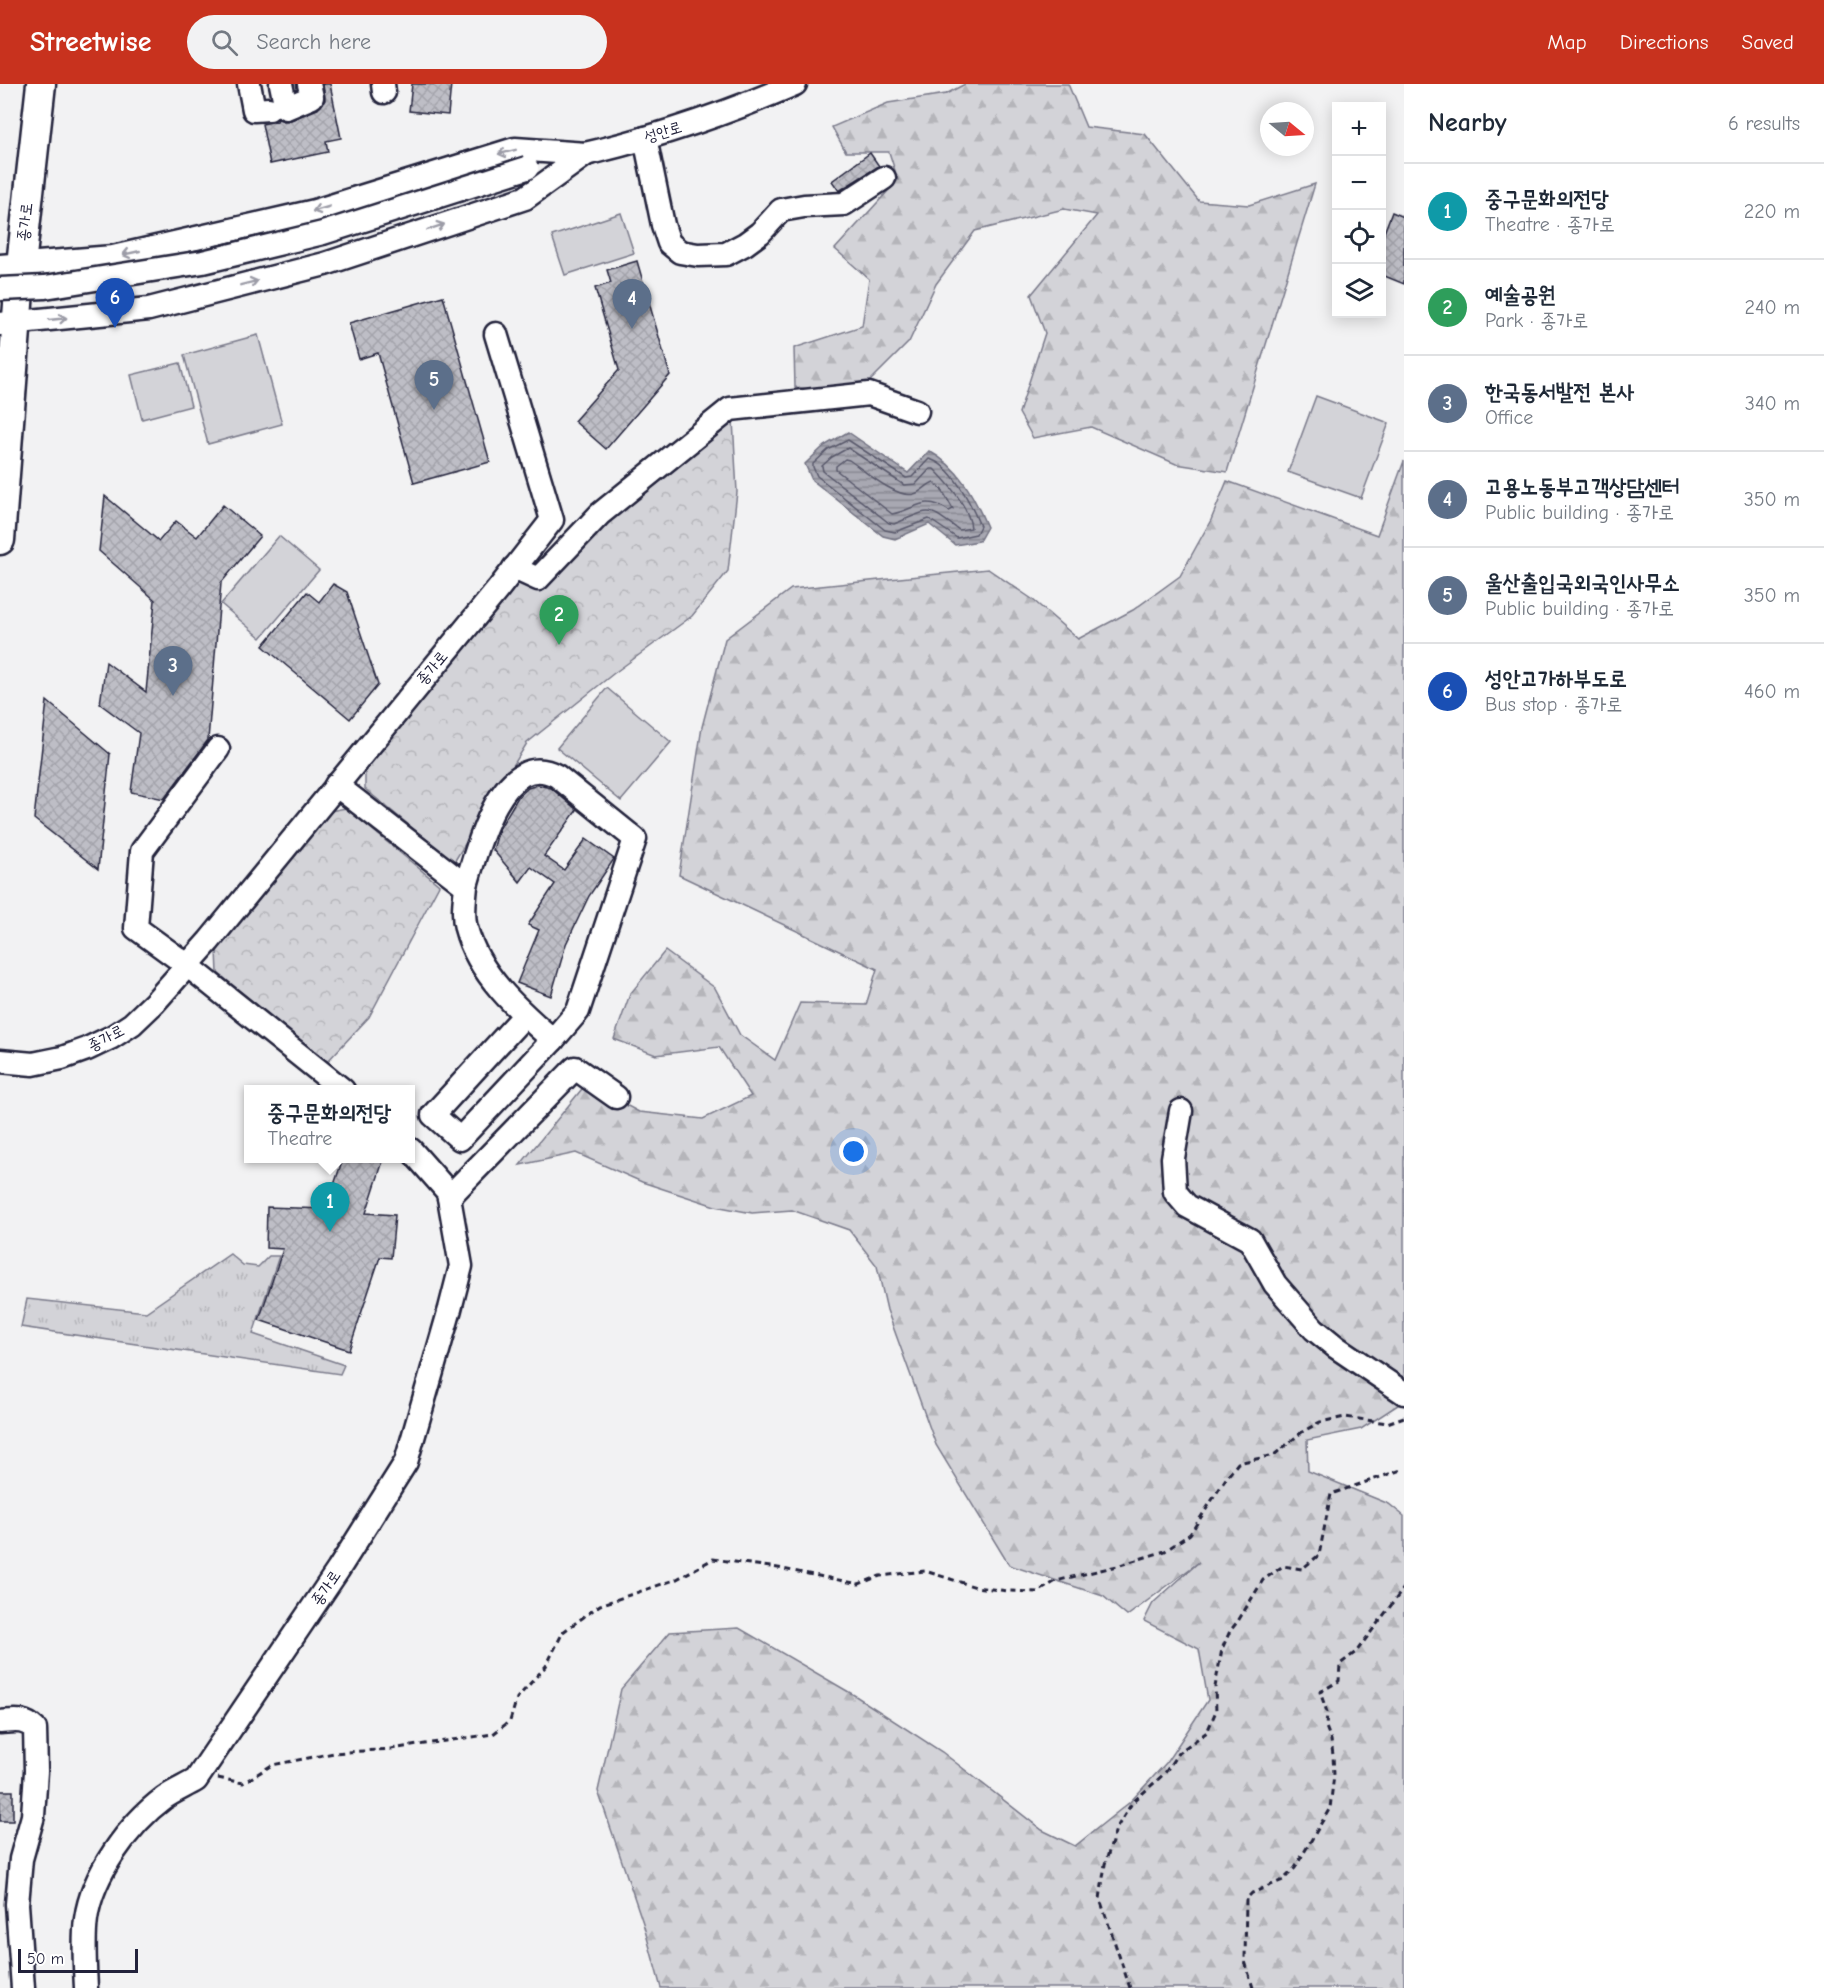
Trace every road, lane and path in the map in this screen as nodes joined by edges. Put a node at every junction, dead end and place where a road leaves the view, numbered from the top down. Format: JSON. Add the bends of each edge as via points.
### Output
{"nodes":[{"id":1,"x":41,"y":84,"type":"edge"},
{"id":2,"x":249,"y":84,"type":"edge"},
{"id":3,"x":281,"y":84,"type":"edge"},
{"id":4,"x":309,"y":84,"type":"edge"},
{"id":5,"x":795,"y":84,"type":"edge"},
{"id":6,"x":269,"y":109,"type":"dead end"},
{"id":7,"x":645,"y":138,"type":"junction"},
{"id":8,"x":586,"y":154,"type":"junction"},
{"id":9,"x":884,"y":178,"type":"dead end"},
{"id":10,"x":10,"y":265,"type":"edge"},
{"id":11,"x":0,"y":289,"type":"edge"},
{"id":12,"x":9,"y":324,"type":"edge"},
{"id":13,"x":496,"y":334,"type":"dead end"},
{"id":14,"x":916,"y":411,"type":"dead end"},
{"id":15,"x":0,"y":540,"type":"edge"},
{"id":16,"x":514,"y":568,"type":"junction"},
{"id":17,"x":218,"y":748,"type":"dead end"},
{"id":18,"x":336,"y":785,"type":"junction"},
{"id":19,"x":466,"y":886,"type":"junction"},
{"id":20,"x":187,"y":965,"type":"junction"},
{"id":21,"x":524,"y":1016,"type":"junction"},
{"id":22,"x":553,"y":1040,"type":"junction"},
{"id":23,"x":0,"y":1061,"type":"edge"},
{"id":24,"x":338,"y":1085,"type":"edge"},
{"id":25,"x":616,"y":1097,"type":"dead end"},
{"id":26,"x":1181,"y":1111,"type":"dead end"},
{"id":27,"x":415,"y":1154,"type":"edge"},
{"id":28,"x":449,"y":1197,"type":"junction"},
{"id":29,"x":1404,"y":1393,"type":"edge"},
{"id":30,"x":1404,"y":1417,"type":"edge"},
{"id":31,"x":1404,"y":1469,"type":"edge"},
{"id":32,"x":1404,"y":1588,"type":"edge"},
{"id":33,"x":0,"y":1722,"type":"edge"},
{"id":34,"x":200,"y":1774,"type":"junction"},
{"id":35,"x":23,"y":1988,"type":"edge"},
{"id":36,"x":86,"y":1988,"type":"edge"},
{"id":37,"x":1130,"y":1988,"type":"edge"},
{"id":38,"x":1253,"y":1988,"type":"edge"}],
"edges":[{"from":1,"to":10,"type":"main road","name":"종가로"},
{"from":2,"to":6,"type":"street","via":[[254,110]]},
{"from":3,"to":4,"type":"street","via":[[286,108],[312,98]]},
{"from":5,"to":7,"type":"street","name":"성안로","via":[[737,109]]},
{"from":7,"to":8,"type":"street","name":"성안로"},
{"from":7,"to":9,"type":"street","via":[[663,225],[669,243],[680,252],[726,254],[760,233],[781,210],[844,204]]},
{"from":8,"to":10,"type":"street","one_way":true,"via":[[515,149],[315,211],[113,257]]},
{"from":8,"to":11,"type":"street","name":"성안로","bridge":true,"via":[[527,168],[323,233],[203,262],[45,287]]},
{"from":12,"to":8,"type":"street","one_way":true,"via":[[149,309],[325,264],[525,198]]},
{"from":10,"to":12,"type":"main road","name":"종가로"},
{"from":12,"to":15,"type":"main road","name":"종가로"},
{"from":13,"to":16,"type":"street","name":"종가로","via":[[552,520]]},
{"from":14,"to":16,"type":"street","via":[[869,394],[729,409],[600,514],[538,579]]},
{"from":16,"to":18,"type":"street","name":"종가로"},
{"from":17,"to":20,"type":"street","via":[[142,851],[136,928]]},
{"from":18,"to":19,"type":"street"},
{"from":18,"to":20,"type":"street","name":"종가로"},
{"from":19,"to":21,"type":"street","via":[[465,925],[471,945],[502,992]]},
{"from":19,"to":22,"type":"street","via":[[489,815],[515,779],[525,773],[547,770],[557,776],[635,839],[578,1011]]},
{"from":20,"to":23,"type":"street","name":"종가로","via":[[139,1017],[112,1037],[62,1058],[33,1064]]},
{"from":20,"to":24,"type":"street"},
{"from":21,"to":22,"type":"street"},
{"from":21,"to":22,"type":"street","via":[[433,1115],[460,1139]]},
{"from":25,"to":28,"type":"street","via":[[575,1068]]},
{"from":26,"to":29,"type":"street","via":[[1173,1158],[1175,1192],[1187,1206],[1250,1240],[1275,1284],[1314,1329]]},
{"from":27,"to":28,"type":"street","name":"종가로"},
{"from":28,"to":34,"type":"street","name":"종가로","via":[[461,1266],[406,1462]]},
{"from":30,"to":34,"type":"path","via":[[1387,1423],[1346,1418],[1320,1422],[1275,1455],[1238,1464],[1190,1534],[1165,1551],[1056,1581],[1038,1592],[976,1587],[925,1571],[880,1576],[859,1584],[713,1559],[677,1579],[600,1605],[563,1632],[546,1666],[517,1698],[510,1721],[493,1734],[334,1753],[272,1765],[243,1783]]},
{"from":31,"to":37,"type":"path","via":[[1331,1494],[1319,1555],[1302,1569],[1283,1566],[1263,1580],[1230,1631],[1222,1649],[1215,1688],[1216,1711],[1206,1732],[1178,1753],[1165,1773],[1132,1803],[1116,1830],[1105,1864],[1100,1899]]},
{"from":32,"to":38,"type":"path","via":[[1356,1652],[1340,1664],[1339,1681],[1320,1692],[1327,1712],[1334,1775],[1329,1808],[1295,1868],[1283,1880],[1246,1899],[1245,1961]]},
{"from":33,"to":35,"type":"street","via":[[20,1720],[35,1729],[33,1816],[21,1859],[17,1904]]},
{"from":34,"to":36,"type":"street","name":"종가로","via":[[144,1815],[114,1852],[98,1881],[86,1918]]}]}
